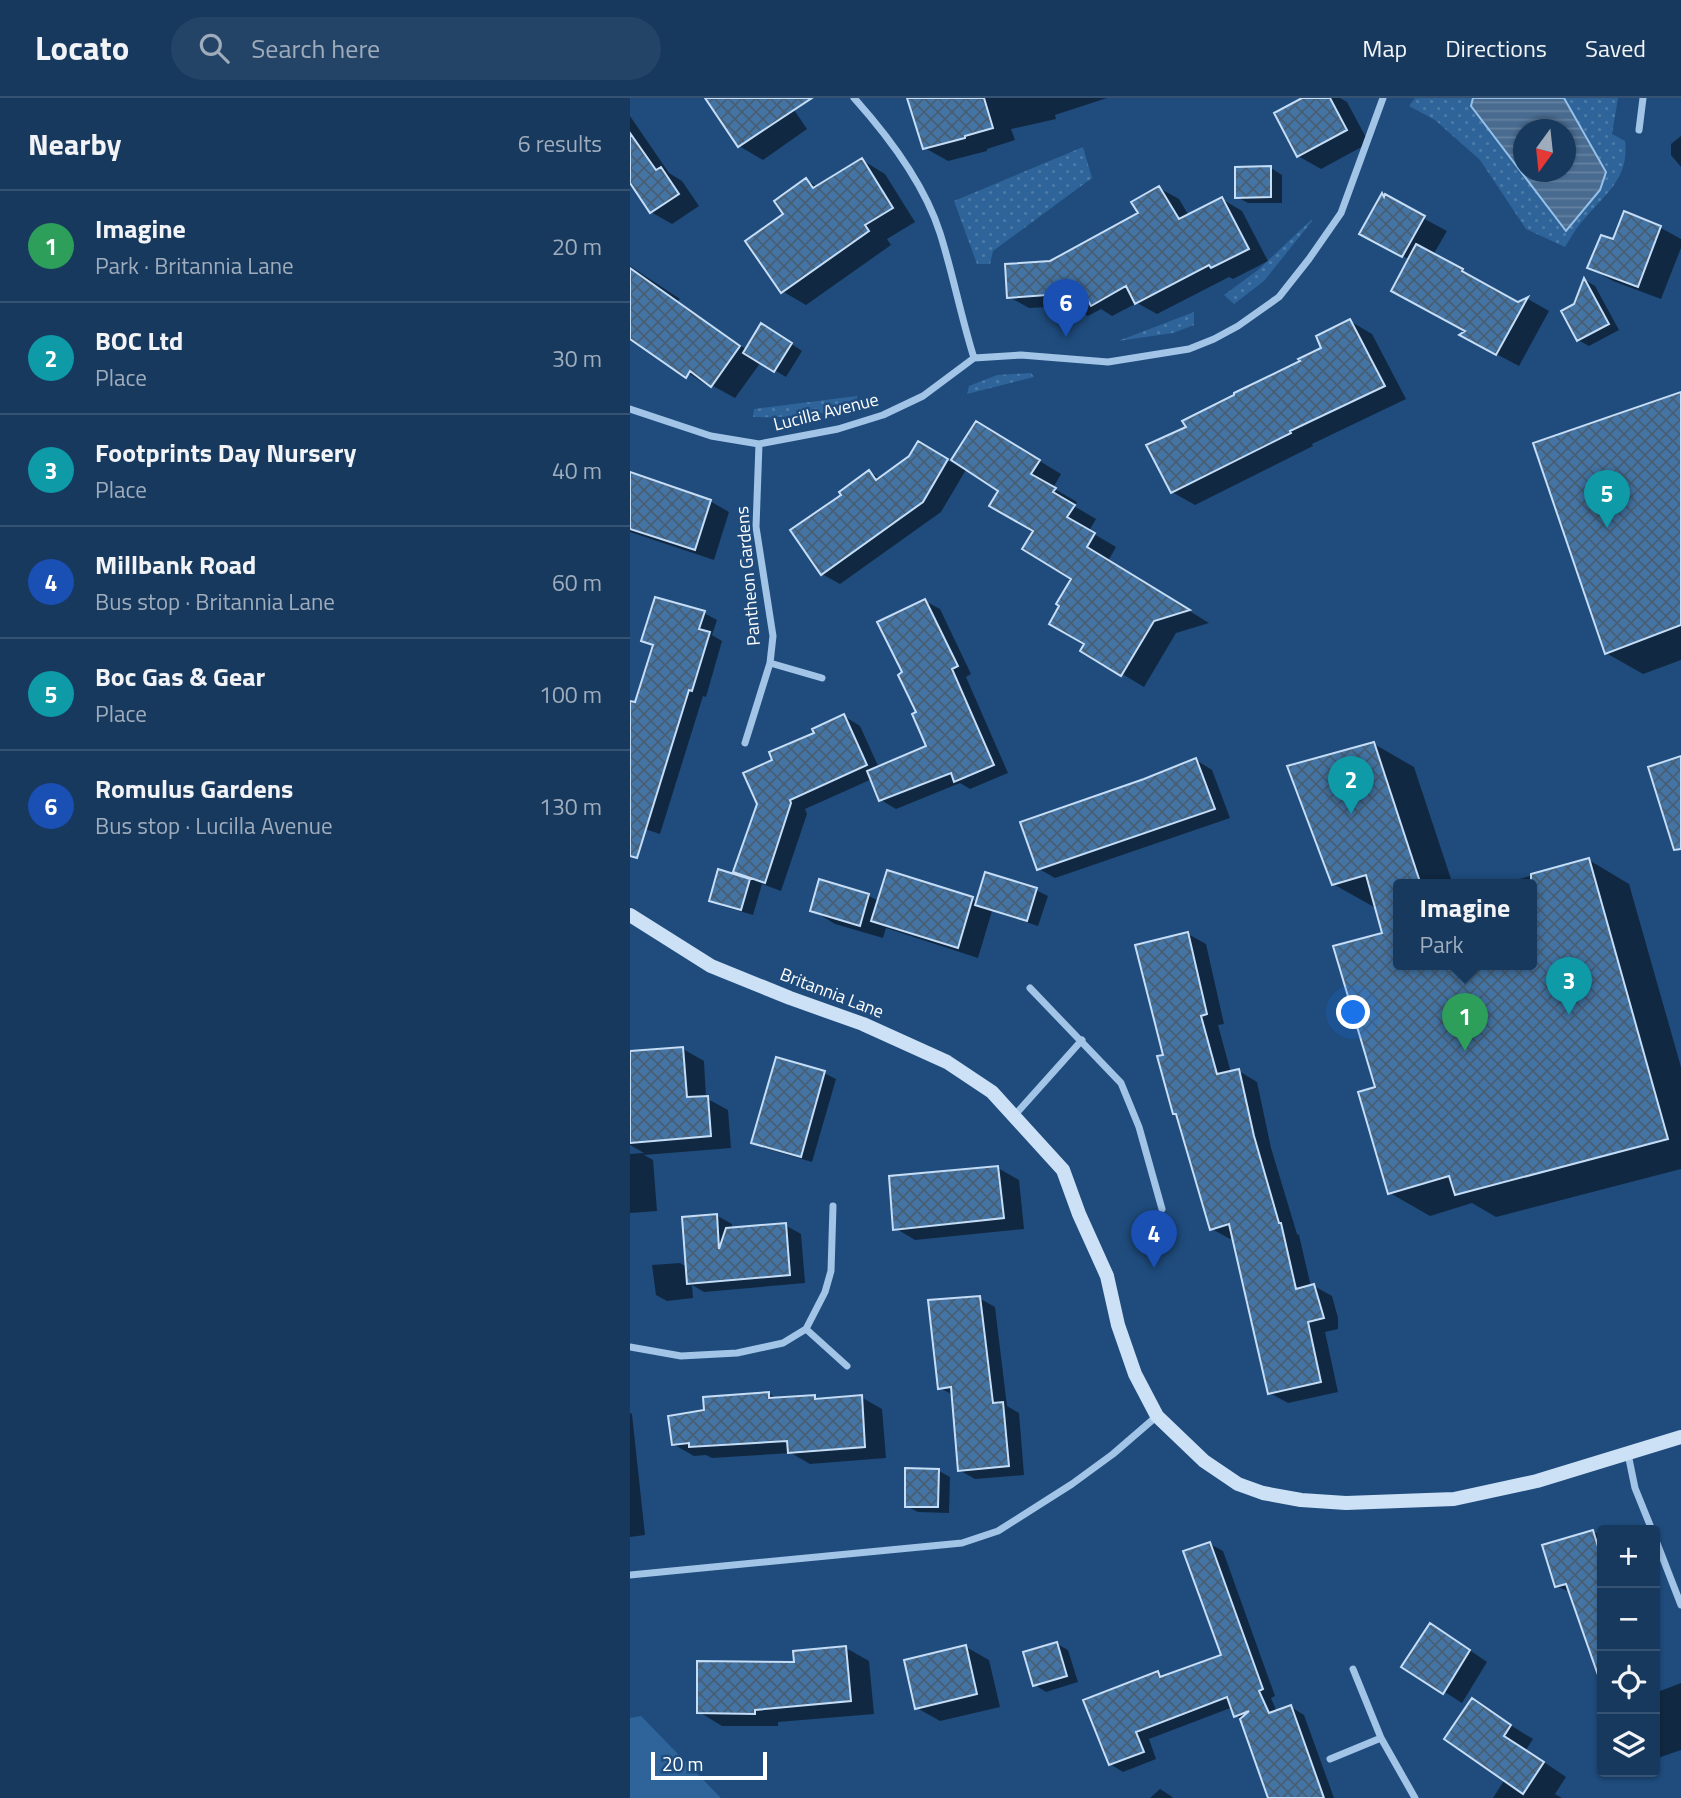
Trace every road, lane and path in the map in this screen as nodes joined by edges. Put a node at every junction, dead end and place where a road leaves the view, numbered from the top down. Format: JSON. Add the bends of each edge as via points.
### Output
{"nodes":[{"id":1,"x":855,"y":98,"type":"edge"},
{"id":2,"x":1383,"y":98,"type":"edge"},
{"id":3,"x":1643,"y":98,"type":"edge"},
{"id":4,"x":1639,"y":130,"type":"dead end"},
{"id":5,"x":974,"y":358,"type":"junction"},
{"id":6,"x":630,"y":409,"type":"edge"},
{"id":7,"x":759,"y":444,"type":"junction"},
{"id":8,"x":769,"y":663,"type":"junction"},
{"id":9,"x":822,"y":678,"type":"dead end"},
{"id":10,"x":745,"y":743,"type":"dead end"},
{"id":11,"x":630,"y":915,"type":"edge"},
{"id":12,"x":1030,"y":988,"type":"dead end"},
{"id":13,"x":1082,"y":1040,"type":"junction"},
{"id":14,"x":1014,"y":1117,"type":"junction"},
{"id":15,"x":833,"y":1206,"type":"dead end"},
{"id":16,"x":1161,"y":1209,"type":"dead end"},
{"id":17,"x":806,"y":1329,"type":"junction"},
{"id":18,"x":630,"y":1347,"type":"edge"},
{"id":19,"x":846,"y":1366,"type":"dead end"},
{"id":20,"x":1157,"y":1416,"type":"junction"},
{"id":21,"x":1681,"y":1437,"type":"edge"},
{"id":22,"x":1629,"y":1454,"type":"junction"},
{"id":23,"x":1650,"y":1525,"type":"edge"},
{"id":24,"x":1660,"y":1551,"type":"edge"},
{"id":25,"x":630,"y":1575,"type":"edge"},
{"id":26,"x":1681,"y":1605,"type":"edge"},
{"id":27,"x":1353,"y":1669,"type":"dead end"},
{"id":28,"x":1381,"y":1738,"type":"junction"},
{"id":29,"x":1330,"y":1759,"type":"dead end"},
{"id":30,"x":1415,"y":1798,"type":"edge"}],
"edges":[{"from":1,"to":5,"type":"street","via":[[908,168],[940,231]]},
{"from":2,"to":5,"type":"street","via":[[1341,213],[1279,297],[1238,326],[1189,349],[1108,362],[1021,355]]},
{"from":3,"to":4,"type":"street"},
{"from":5,"to":7,"type":"street","name":"Lucilla Avenue","via":[[923,396],[883,415]]},
{"from":6,"to":7,"type":"street","name":"Lucilla Avenue","via":[[711,436]]},
{"from":7,"to":8,"type":"street","name":"Pantheon Gardens","via":[[756,527],[773,636]]},
{"from":8,"to":9,"type":"street","name":"Pantheon Gardens"},
{"from":8,"to":10,"type":"street","name":"Pantheon Gardens"},
{"from":11,"to":14,"type":"street","name":"Britannia Lane","via":[[711,966],[863,1024],[947,1062],[992,1092]]},
{"from":12,"to":13,"type":"street"},
{"from":13,"to":14,"type":"street"},
{"from":13,"to":16,"type":"street","via":[[1121,1083],[1139,1127]]},
{"from":14,"to":20,"type":"street","name":"Britannia Lane","via":[[1063,1170],[1107,1276],[1135,1374]]},
{"from":15,"to":17,"type":"street","via":[[831,1271],[822,1301]]},
{"from":17,"to":18,"type":"street","via":[[783,1343],[737,1353],[681,1356]]},
{"from":17,"to":19,"type":"street"},
{"from":20,"to":22,"type":"street","name":"Britannia Lane","via":[[1204,1461],[1238,1484],[1301,1500],[1454,1499]]},
{"from":20,"to":25,"type":"street","via":[[1072,1484],[998,1531],[962,1543]]},
{"from":21,"to":22,"type":"street","name":"Britannia Lane"},
{"from":22,"to":23,"type":"street","via":[[1635,1488]]},
{"from":24,"to":26,"type":"street"},
{"from":27,"to":28,"type":"street"},
{"from":28,"to":29,"type":"street"},
{"from":28,"to":30,"type":"street"}]}
